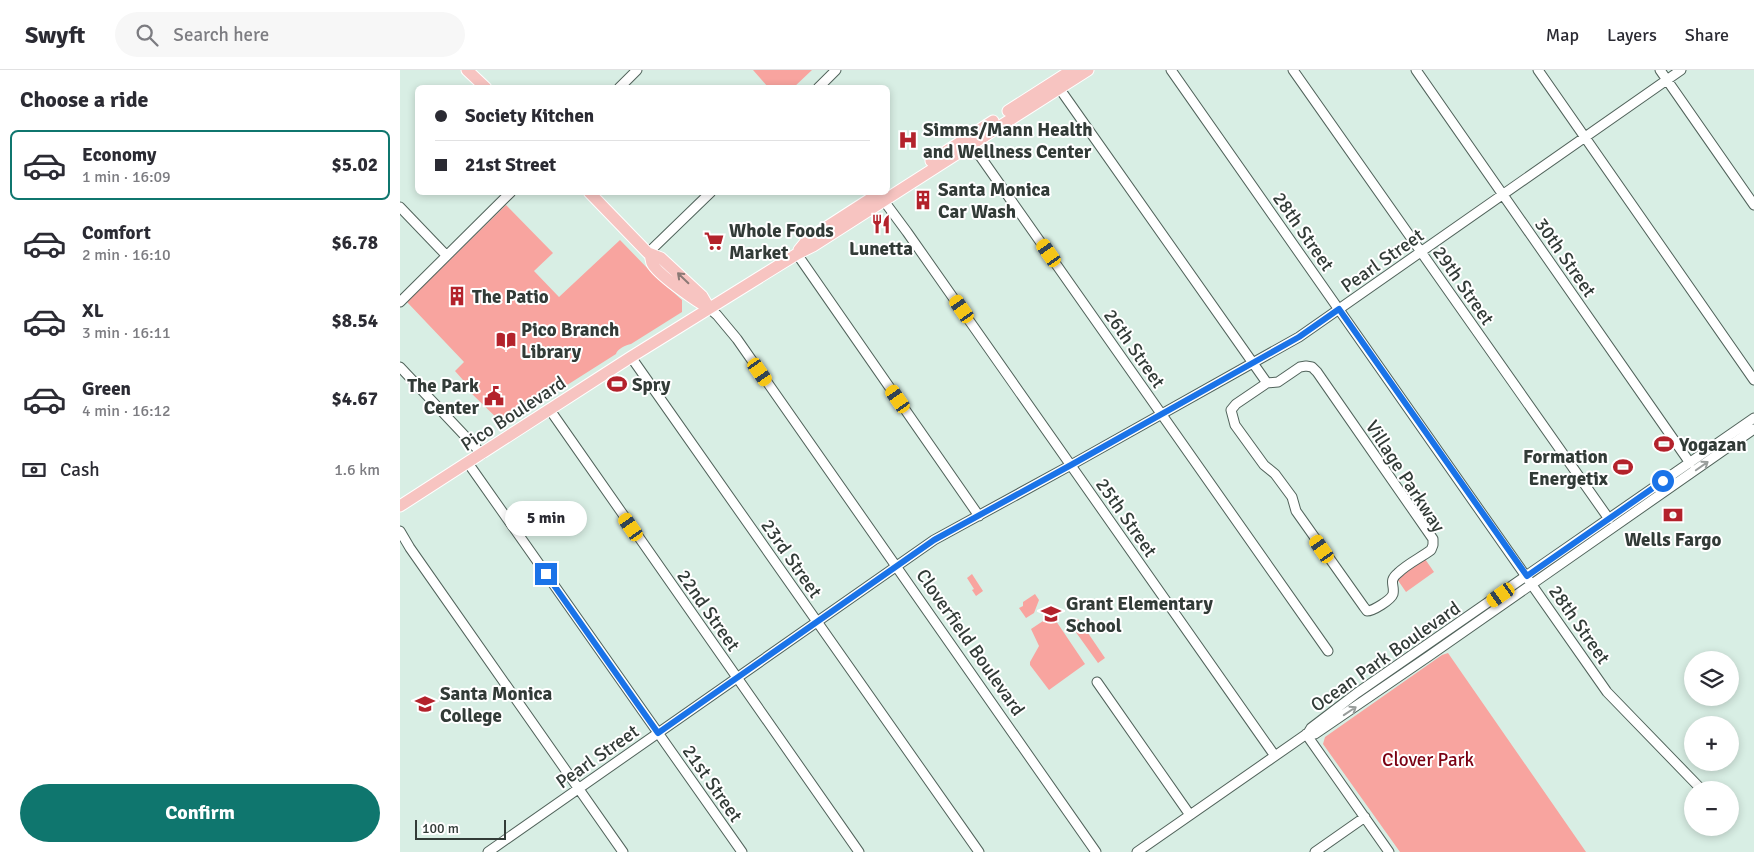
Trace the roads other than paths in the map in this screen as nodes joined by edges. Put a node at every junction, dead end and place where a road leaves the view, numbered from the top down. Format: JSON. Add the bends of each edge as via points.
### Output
{"nodes":[{"id":1,"x":468,"y":70,"type":"edge"},
{"id":2,"x":637,"y":70,"type":"edge"},
{"id":3,"x":836,"y":70,"type":"edge"},
{"id":4,"x":1072,"y":70,"type":"edge"},
{"id":5,"x":1088,"y":70,"type":"edge"},
{"id":6,"x":1171,"y":70,"type":"edge"},
{"id":7,"x":1293,"y":70,"type":"edge"},
{"id":8,"x":1416,"y":70,"type":"edge"},
{"id":9,"x":1538,"y":70,"type":"edge"},
{"id":10,"x":1660,"y":70,"type":"edge"},
{"id":11,"x":1681,"y":70,"type":"edge"},
{"id":12,"x":1667,"y":80,"type":"junction"},
{"id":13,"x":483,"y":85,"type":"edge"},
{"id":14,"x":622,"y":85,"type":"edge"},
{"id":15,"x":821,"y":85,"type":"edge"},
{"id":16,"x":1057,"y":85,"type":"junction"},
{"id":17,"x":1585,"y":137,"type":"junction"},
{"id":18,"x":969,"y":140,"type":"junction"},
{"id":19,"x":920,"y":172,"type":"junction"},
{"id":20,"x":890,"y":188,"type":"edge"},
{"id":21,"x":890,"y":190,"type":"edge"},
{"id":22,"x":508,"y":195,"type":"edge"},
{"id":23,"x":592,"y":195,"type":"edge"},
{"id":24,"x":707,"y":195,"type":"edge"},
{"id":25,"x":1504,"y":195,"type":"junction"},
{"id":26,"x":880,"y":196,"type":"edge"},
{"id":27,"x":1754,"y":205,"type":"edge"},
{"id":28,"x":400,"y":207,"type":"edge"},
{"id":29,"x":1421,"y":252,"type":"junction"},
{"id":30,"x":649,"y":254,"type":"junction"},
{"id":31,"x":796,"y":254,"type":"junction"},
{"id":32,"x":446,"y":255,"type":"junction"},
{"id":33,"x":400,"y":302,"type":"edge"},
{"id":34,"x":709,"y":308,"type":"junction"},
{"id":35,"x":1339,"y":309,"type":"junction"},
{"id":36,"x":631,"y":357,"type":"junction"},
{"id":37,"x":1253,"y":363,"type":"junction"},
{"id":38,"x":400,"y":368,"type":"edge"},
{"id":39,"x":1754,"y":380,"type":"edge"},
{"id":40,"x":1266,"y":383,"type":"junction"},
{"id":41,"x":550,"y":410,"type":"junction"},
{"id":42,"x":1161,"y":414,"type":"junction"},
{"id":43,"x":1754,"y":418,"type":"edge"},
{"id":44,"x":1754,"y":429,"type":"edge"},
{"id":45,"x":482,"y":454,"type":"junction"},
{"id":46,"x":468,"y":463,"type":"junction"},
{"id":47,"x":1690,"y":463,"type":"junction"},
{"id":48,"x":1071,"y":465,"type":"junction"},
{"id":49,"x":400,"y":506,"type":"edge"},
{"id":50,"x":979,"y":516,"type":"junction"},
{"id":51,"x":1609,"y":519,"type":"junction"},
{"id":52,"x":400,"y":531,"type":"edge"},
{"id":53,"x":896,"y":567,"type":"junction"},
{"id":54,"x":1530,"y":580,"type":"junction"},
{"id":55,"x":817,"y":622,"type":"junction"},
{"id":56,"x":1328,"y":651,"type":"dead end"},
{"id":57,"x":737,"y":678,"type":"junction"},
{"id":58,"x":1097,"y":682,"type":"dead end"},
{"id":59,"x":658,"y":733,"type":"junction"},
{"id":60,"x":1307,"y":734,"type":"junction"},
{"id":61,"x":1274,"y":756,"type":"junction"},
{"id":62,"x":1693,"y":781,"type":"edge"},
{"id":63,"x":578,"y":788,"type":"junction"},
{"id":64,"x":1190,"y":815,"type":"junction"},
{"id":65,"x":1365,"y":817,"type":"junction"},
{"id":66,"x":488,"y":852,"type":"edge"},
{"id":67,"x":623,"y":852,"type":"edge"},
{"id":68,"x":742,"y":852,"type":"edge"},
{"id":69,"x":859,"y":852,"type":"edge"},
{"id":70,"x":978,"y":852,"type":"edge"},
{"id":71,"x":1096,"y":852,"type":"edge"},
{"id":72,"x":1137,"y":852,"type":"edge"},
{"id":73,"x":1315,"y":852,"type":"edge"},
{"id":74,"x":1389,"y":852,"type":"edge"}],
"edges":[{"from":1,"to":13,"type":"main road"},
{"from":2,"to":14,"type":"street"},
{"from":3,"to":15,"type":"street"},
{"from":4,"to":16,"type":"main road","name":"Pico Boulevard"},
{"from":5,"to":16,"type":"main road","name":"Pico Boulevard"},
{"from":6,"to":35,"type":"street","name":"28th Street"},
{"from":7,"to":29,"type":"street","name":"29th Street"},
{"from":8,"to":25,"type":"street","name":"30th Street"},
{"from":9,"to":17,"type":"street"},
{"from":10,"to":12,"type":"street"},
{"from":11,"to":12,"type":"street","name":"Pearl Street"},
{"from":12,"to":17,"type":"street","name":"Pearl Street"},
{"from":12,"to":27,"type":"street"},
{"from":16,"to":18,"type":"main road","name":"Pico Boulevard"},
{"from":16,"to":37,"type":"street"},
{"from":17,"to":25,"type":"street","name":"Pearl Street"},
{"from":17,"to":39,"type":"street"},
{"from":18,"to":19,"type":"main road","name":"Pico Boulevard"},
{"from":18,"to":42,"type":"street","name":"26th Street"},
{"from":19,"to":20,"type":"main road","name":"Pico Boulevard"},
{"from":19,"to":21,"type":"main road","name":"Pico Boulevard"},
{"from":22,"to":32,"type":"street"},
{"from":23,"to":30,"type":"main road","name":"Cloverfield Boulevard"},
{"from":24,"to":30,"type":"street"},
{"from":25,"to":29,"type":"street","name":"Pearl Street"},
{"from":25,"to":47,"type":"street","name":"30th Street"},
{"from":26,"to":31,"type":"main road","name":"Pico Boulevard","via":[[813,246]]},
{"from":26,"to":48,"type":"street","name":"25th Street"},
{"from":28,"to":32,"type":"street"},
{"from":29,"to":35,"type":"street","name":"Pearl Street"},
{"from":29,"to":51,"type":"street","name":"29th Street"},
{"from":30,"to":34,"type":"main road","name":"Cloverfield Boulevard","via":[[658,255],[702,296]]},
{"from":31,"to":34,"type":"main road","name":"Pico Boulevard"},
{"from":31,"to":50,"type":"street"},
{"from":32,"to":33,"type":"street"},
{"from":34,"to":36,"type":"main road","name":"Pico Boulevard"},
{"from":34,"to":53,"type":"street","name":"Cloverfield Boulevard","via":[[737,339]]},
{"from":35,"to":37,"type":"street","name":"Pearl Street"},
{"from":35,"to":54,"type":"street","name":"28th Street"},
{"from":36,"to":41,"type":"main road","name":"Pico Boulevard"},
{"from":36,"to":55,"type":"street","name":"23rd Street"},
{"from":37,"to":40,"type":"street"},
{"from":37,"to":42,"type":"street","name":"Pearl Street"},
{"from":38,"to":45,"type":"street"},
{"from":40,"to":40,"type":"street","name":"Village Parkway","via":[[1231,410],[1235,425],[1264,466],[1275,474],[1292,497],[1296,511],[1364,607],[1372,611],[1391,597],[1391,585],[1397,573],[1431,550],[1433,539],[1312,367],[1300,367],[1278,382]]},
{"from":41,"to":45,"type":"main road","name":"Pico Boulevard"},
{"from":41,"to":57,"type":"street","name":"22nd Street"},
{"from":42,"to":48,"type":"street","name":"Pearl Street"},
{"from":42,"to":56,"type":"street","name":"26th Street"},
{"from":43,"to":47,"type":"street","name":"Ocean Park Boulevard"},
{"from":54,"to":44,"type":"street","name":"Ocean Park Boulevard","one_way":true},
{"from":45,"to":46,"type":"main road","name":"Pico Boulevard"},
{"from":46,"to":49,"type":"main road","name":"Pico Boulevard"},
{"from":46,"to":59,"type":"street","name":"21st Street"},
{"from":47,"to":51,"type":"street","name":"Ocean Park Boulevard"},
{"from":48,"to":50,"type":"street","name":"Pearl Street"},
{"from":48,"to":61,"type":"street","name":"25th Street"},
{"from":50,"to":53,"type":"street","name":"Pearl Street","via":[[934,540]]},
{"from":51,"to":54,"type":"street","name":"Ocean Park Boulevard"},
{"from":52,"to":63,"type":"street"},
{"from":53,"to":55,"type":"street","name":"Pearl Street"},
{"from":53,"to":71,"type":"street","name":"Cloverfield Boulevard"},
{"from":54,"to":60,"type":"street","name":"Ocean Park Boulevard","via":[[1357,693]]},
{"from":54,"to":62,"type":"street","name":"28th Street","via":[[1607,692]]},
{"from":55,"to":57,"type":"street","name":"Pearl Street"},
{"from":55,"to":70,"type":"street","name":"23rd Street"},
{"from":57,"to":59,"type":"street","name":"Pearl Street"},
{"from":57,"to":69,"type":"street","name":"22nd Street"},
{"from":58,"to":64,"type":"street"},
{"from":59,"to":63,"type":"street","name":"Pearl Street"},
{"from":59,"to":68,"type":"street","name":"21st Street"},
{"from":60,"to":61,"type":"street","name":"Ocean Park Boulevard"},
{"from":60,"to":65,"type":"street"},
{"from":61,"to":64,"type":"street","name":"Ocean Park Boulevard"},
{"from":63,"to":66,"type":"street","name":"Pearl Street"},
{"from":63,"to":67,"type":"street"},
{"from":64,"to":72,"type":"street","name":"Ocean Park Boulevard"},
{"from":65,"to":73,"type":"street"},
{"from":65,"to":74,"type":"street"}]}
